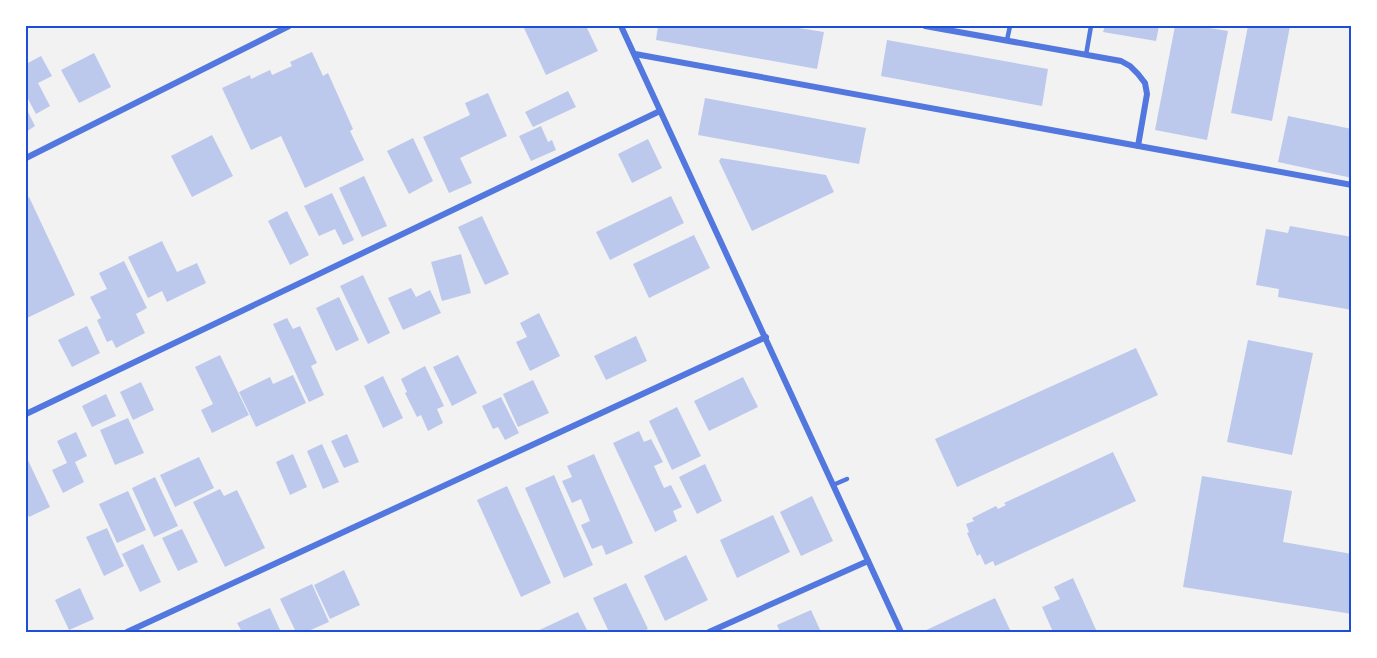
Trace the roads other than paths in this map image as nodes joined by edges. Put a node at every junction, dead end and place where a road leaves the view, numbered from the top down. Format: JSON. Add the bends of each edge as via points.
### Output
{"nodes":[{"id":1,"x":289,"y":26,"type":"edge"},
{"id":2,"x":621,"y":26,"type":"edge"},
{"id":3,"x":925,"y":26,"type":"edge"},
{"id":4,"x":1010,"y":26,"type":"edge"},
{"id":5,"x":1091,"y":26,"type":"edge"},
{"id":6,"x":1007,"y":40,"type":"junction"},
{"id":7,"x":634,"y":54,"type":"junction"},
{"id":8,"x":1086,"y":55,"type":"junction"},
{"id":9,"x":660,"y":111,"type":"junction"},
{"id":10,"x":1138,"y":146,"type":"junction"},
{"id":11,"x":26,"y":158,"type":"edge"},
{"id":12,"x":1352,"y":185,"type":"edge"},
{"id":13,"x":766,"y":337,"type":"junction"},
{"id":14,"x":26,"y":414,"type":"edge"},
{"id":15,"x":847,"y":479,"type":"dead end"},
{"id":16,"x":833,"y":485,"type":"junction"},
{"id":17,"x":868,"y":561,"type":"junction"},
{"id":18,"x":127,"y":633,"type":"edge"},
{"id":19,"x":709,"y":633,"type":"edge"},
{"id":20,"x":901,"y":633,"type":"edge"}],
"edges":[{"from":1,"to":11,"type":"street"},
{"from":2,"to":7,"type":"street"},
{"from":3,"to":6,"type":"street"},
{"from":4,"to":6,"type":"lane"},
{"from":5,"to":8,"type":"lane"},
{"from":6,"to":8,"type":"street"},
{"from":7,"to":9,"type":"street"},
{"from":7,"to":10,"type":"street"},
{"from":8,"to":10,"type":"street","via":[[1121,61],[1145,83],[1147,94]]},
{"from":9,"to":13,"type":"street"},
{"from":9,"to":14,"type":"street"},
{"from":10,"to":12,"type":"street"},
{"from":13,"to":16,"type":"street"},
{"from":13,"to":18,"type":"street"},
{"from":15,"to":16,"type":"lane"},
{"from":16,"to":17,"type":"street"},
{"from":17,"to":19,"type":"street"},
{"from":17,"to":20,"type":"street"}]}
